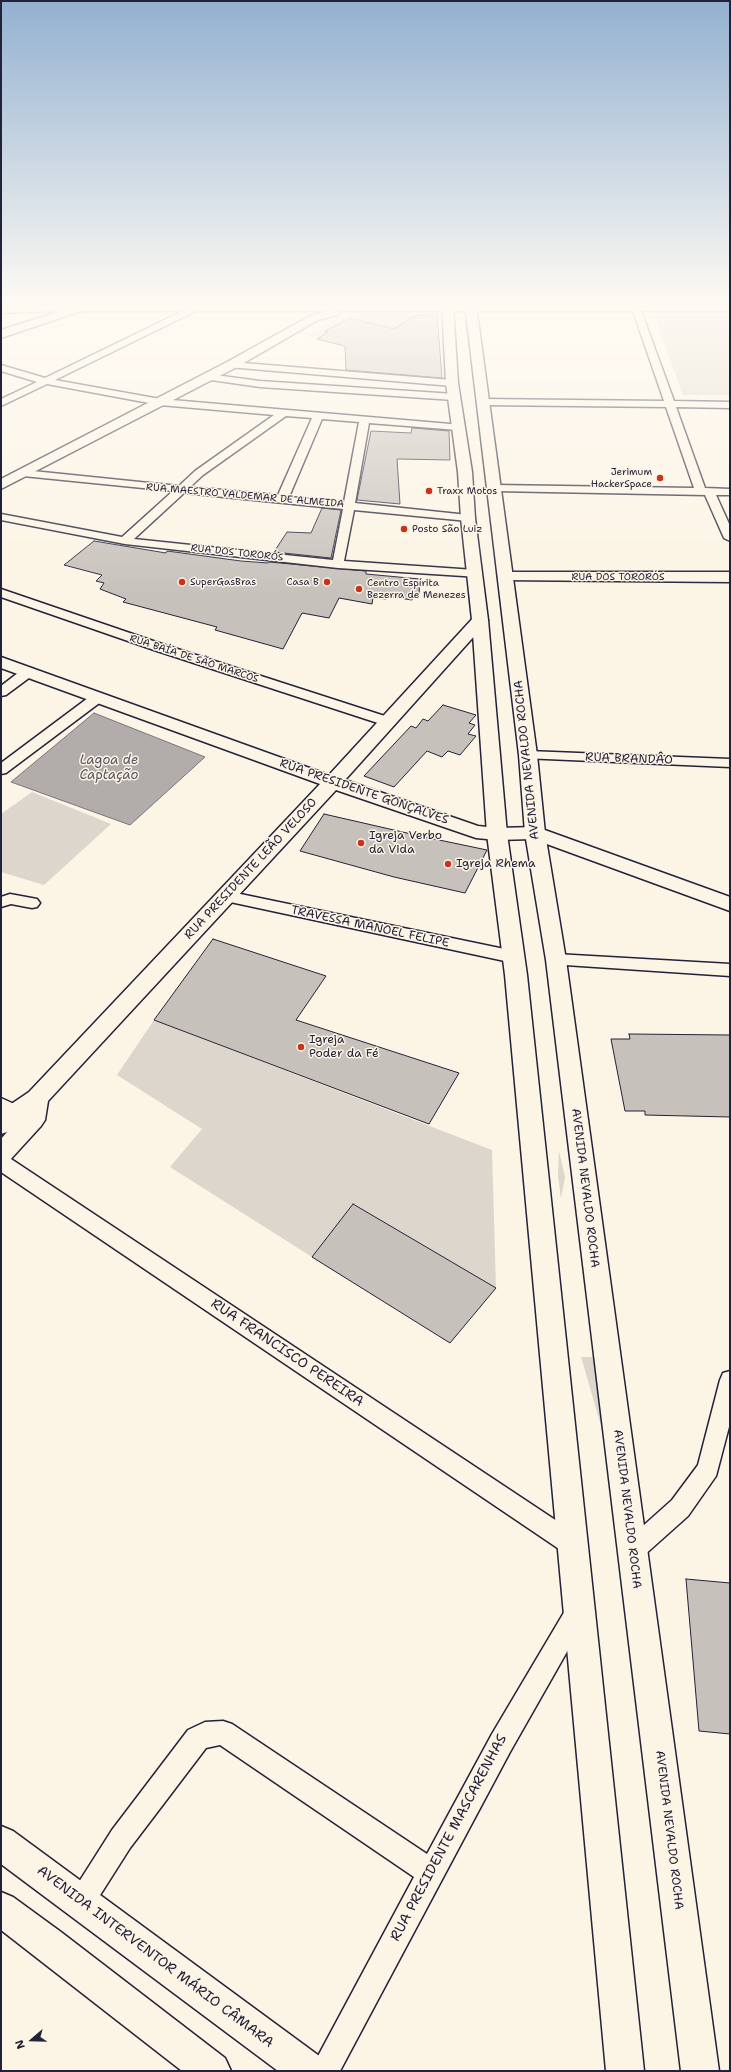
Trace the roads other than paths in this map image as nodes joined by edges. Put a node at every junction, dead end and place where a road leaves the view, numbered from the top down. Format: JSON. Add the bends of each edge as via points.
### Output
{"nodes":[{"id":1,"x":160,"y":402,"type":"joint"},
{"id":2,"x":455,"y":402,"type":"edge"},
{"id":3,"x":483,"y":402,"type":"joint"},
{"id":4,"x":671,"y":404,"type":"junction"},
{"id":5,"x":730,"y":405,"type":"edge"},
{"id":6,"x":283,"y":413,"type":"junction"},
{"id":7,"x":318,"y":416,"type":"junction"},
{"id":8,"x":366,"y":419,"type":"junction"},
{"id":9,"x":458,"y":427,"type":"junction"},
{"id":10,"x":23,"y":473,"type":"junction"},
{"id":11,"x":1,"y":485,"type":"edge"},
{"id":12,"x":494,"y":488,"type":"junction"},
{"id":13,"x":180,"y":490,"type":"junction"},
{"id":14,"x":705,"y":492,"type":"junction"},
{"id":15,"x":730,"y":492,"type":"edge"},
{"id":16,"x":282,"y":499,"type":"junction"},
{"id":17,"x":349,"y":505,"type":"junction"},
{"id":18,"x":1,"y":517,"type":"edge"},
{"id":19,"x":468,"y":518,"type":"junction"},
{"id":20,"x":730,"y":538,"type":"edge"},
{"id":21,"x":125,"y":541,"type":"junction"},
{"id":22,"x":338,"y":564,"type":"junction"},
{"id":23,"x":475,"y":574,"type":"junction"},
{"id":24,"x":506,"y":577,"type":"junction"},
{"id":25,"x":730,"y":577,"type":"edge"},
{"id":26,"x":1,"y":593,"type":"edge"},
{"id":27,"x":480,"y":620,"type":"junction"},
{"id":28,"x":1,"y":662,"type":"edge"},
{"id":29,"x":28,"y":672,"type":"junction"},
{"id":30,"x":1,"y":692,"type":"edge"},
{"id":31,"x":98,"y":698,"type":"junction"},
{"id":32,"x":389,"y":722,"type":"junction"},
{"id":33,"x":528,"y":755,"type":"junction"},
{"id":34,"x":730,"y":763,"type":"edge"},
{"id":35,"x":1,"y":770,"type":"edge"},
{"id":36,"x":332,"y":782,"type":"junction"},
{"id":37,"x":497,"y":834,"type":"junction"},
{"id":38,"x":535,"y":834,"type":"junction"},
{"id":39,"x":226,"y":896,"type":"junction"},
{"id":40,"x":1,"y":902,"type":"edge"},
{"id":41,"x":32,"y":903,"type":"dead end"},
{"id":42,"x":730,"y":904,"type":"edge"},
{"id":43,"x":514,"y":957,"type":"junction"},
{"id":44,"x":556,"y":960,"type":"junction"},
{"id":45,"x":730,"y":970,"type":"edge"},
{"id":46,"x":13,"y":1115,"type":"edge"},
{"id":47,"x":1,"y":1154,"type":"edge"},
{"id":48,"x":1,"y":1162,"type":"edge"},
{"id":49,"x":730,"y":1380,"type":"edge"},
{"id":50,"x":573,"y":1545,"type":"junction"},
{"id":51,"x":632,"y":1550,"type":"junction"},
{"id":52,"x":579,"y":1609,"type":"junction"},
{"id":53,"x":1,"y":1843,"type":"edge"},
{"id":54,"x":430,"y":1872,"type":"junction"},
{"id":55,"x":81,"y":1902,"type":"junction"},
{"id":56,"x":1,"y":1909,"type":"edge"},
{"id":57,"x":212,"y":2071,"type":"edge"},
{"id":58,"x":309,"y":2071,"type":"edge"},
{"id":59,"x":324,"y":2071,"type":"edge"},
{"id":60,"x":625,"y":2071,"type":"edge"},
{"id":61,"x":700,"y":2071,"type":"edge"}],
"edges":[{"from":1,"to":6,"type":"street"},
{"from":1,"to":10,"type":"main road"},
{"from":2,"to":9,"type":"main road"},
{"from":3,"to":4,"type":"street"},
{"from":3,"to":12,"type":"main road","name":"AVENIDA NEVALDO ROCHA"},
{"from":4,"to":5,"type":"street"},
{"from":4,"to":14,"type":"street"},
{"from":6,"to":7,"type":"street"},
{"from":6,"to":13,"type":"street","via":[[219,457]]},
{"from":7,"to":8,"type":"street"},
{"from":7,"to":16,"type":"street"},
{"from":8,"to":9,"type":"street"},
{"from":8,"to":17,"type":"street"},
{"from":9,"to":19,"type":"main road","via":[[465,472]]},
{"from":10,"to":11,"type":"main road"},
{"from":10,"to":13,"type":"street","name":"RUA MAESTRO VALDEMAR DE ALMEIDA"},
{"from":12,"to":14,"type":"street"},
{"from":12,"to":24,"type":"main road","name":"AVENIDA NEVALDO ROCHA"},
{"from":13,"to":16,"type":"street","name":"RUA MAESTRO VALDEMAR DE ALMEIDA"},
{"from":13,"to":21,"type":"street"},
{"from":14,"to":15,"type":"street"},
{"from":14,"to":20,"type":"street"},
{"from":16,"to":17,"type":"street","name":"RUA MAESTRO VALDEMAR DE ALMEIDA"},
{"from":17,"to":19,"type":"street","name":"RUA MAESTRO VALDEMAR DE ALMEIDA"},
{"from":17,"to":22,"type":"street"},
{"from":18,"to":21,"type":"street","name":"RUA DOS TORORÓS"},
{"from":19,"to":23,"type":"main road"},
{"from":21,"to":22,"type":"street","name":"RUA DOS TORORÓS"},
{"from":22,"to":23,"type":"street","name":"RUA DOS TORORÓS"},
{"from":23,"to":27,"type":"main road"},
{"from":24,"to":25,"type":"main road","name":"RUA DOS TORORÓS"},
{"from":24,"to":33,"type":"main road","name":"AVENIDA NEVALDO ROCHA"},
{"from":26,"to":32,"type":"street","name":"RUA BAÍA DE SÃO MARCOS"},
{"from":27,"to":32,"type":"main road","name":"RUA PRESIDENTE LEÃO VELOSO"},
{"from":27,"to":37,"type":"main road"},
{"from":28,"to":29,"type":"main road","name":"RUA PRESIDENTE GONÇALVES"},
{"from":29,"to":30,"type":"street"},
{"from":29,"to":31,"type":"main road","name":"RUA PRESIDENTE GONÇALVES"},
{"from":31,"to":35,"type":"street"},
{"from":31,"to":36,"type":"main road","name":"RUA PRESIDENTE GONÇALVES"},
{"from":32,"to":36,"type":"main road","name":"RUA PRESIDENTE LEÃO VELOSO"},
{"from":33,"to":34,"type":"street","name":"RUA BRANDÂO"},
{"from":33,"to":38,"type":"main road","name":"AVENIDA NEVALDO ROCHA"},
{"from":36,"to":37,"type":"main road","name":"RUA PRESIDENTE GONÇALVES","via":[[476,832]]},
{"from":36,"to":39,"type":"main road","name":"RUA PRESIDENTE LEÃO VELOSO"},
{"from":37,"to":38,"type":"main road","name":"RUA PRESIDENTE GONÇALVES"},
{"from":37,"to":43,"type":"main road"},
{"from":38,"to":42,"type":"main road","name":"RUA PRESIDENTE GONÇALVES"},
{"from":38,"to":44,"type":"main road","name":"AVENIDA NEVALDO ROCHA"},
{"from":39,"to":43,"type":"street","name":"TRAVESSA MANOEL FELIPE"},
{"from":39,"to":46,"type":"main road","name":"RUA PRESIDENTE LEÃO VELOSO","via":[[37,1098]]},
{"from":40,"to":41,"type":"street","via":[[10,899]]},
{"from":43,"to":50,"type":"main road"},
{"from":44,"to":45,"type":"street"},
{"from":44,"to":51,"type":"main road","name":"AVENIDA NEVALDO ROCHA"},
{"from":46,"to":47,"type":"main road","name":"RUA PRESIDENTE LEÃO VELOSO"},
{"from":48,"to":50,"type":"street","name":"RUA FRANCISCO PEREIRA"},
{"from":49,"to":51,"type":"street","via":[[708,1469],[680,1508]]},
{"from":50,"to":52,"type":"main road"},
{"from":51,"to":61,"type":"main road","name":"AVENIDA NEVALDO ROCHA"},
{"from":52,"to":54,"type":"street","name":"RUA PRESIDENTE MASCARENHAS","via":[[500,1743]]},
{"from":52,"to":60,"type":"main road"},
{"from":53,"to":55,"type":"main road","name":"AVENIDA INTERVENTOR MÁRIO CÂMARA"},
{"from":54,"to":55,"type":"street","via":[[232,1738],[223,1733],[214,1733],[205,1734],[197,1739],[121,1839]]},
{"from":54,"to":59,"type":"street","name":"RUA PRESIDENTE MASCARENHAS"},
{"from":55,"to":58,"type":"main road","name":"AVENIDA INTERVENTOR MÁRIO CÂMARA"},
{"from":56,"to":57,"type":"main road"}]}
